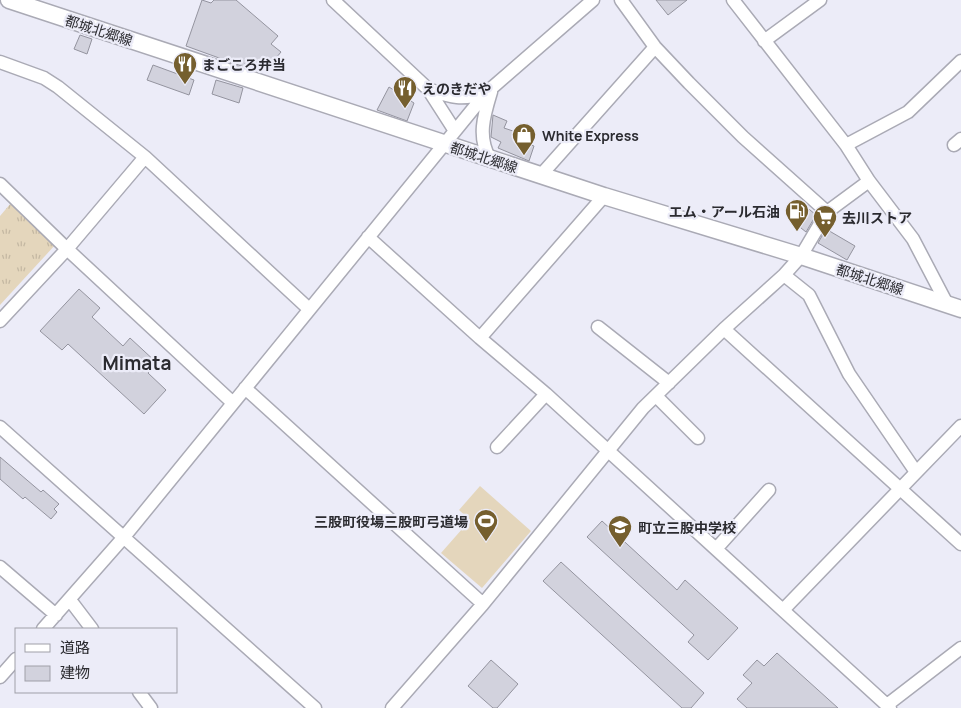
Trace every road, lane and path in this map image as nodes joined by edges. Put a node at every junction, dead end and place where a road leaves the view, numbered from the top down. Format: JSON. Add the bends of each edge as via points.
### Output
{"nodes":[{"id":1,"x":9,"y":0,"type":"edge"},
{"id":2,"x":333,"y":0,"type":"edge"},
{"id":3,"x":593,"y":0,"type":"edge"},
{"id":4,"x":621,"y":0,"type":"edge"},
{"id":5,"x":733,"y":0,"type":"edge"},
{"id":6,"x":820,"y":0,"type":"edge"},
{"id":7,"x":764,"y":41,"type":"junction"},
{"id":8,"x":655,"y":47,"type":"junction"},
{"id":9,"x":961,"y":61,"type":"edge"},
{"id":10,"x":0,"y":62,"type":"edge"},
{"id":11,"x":428,"y":89,"type":"junction"},
{"id":12,"x":489,"y":90,"type":"junction"},
{"id":13,"x":455,"y":131,"type":"junction"},
{"id":14,"x":444,"y":144,"type":"junction"},
{"id":15,"x":846,"y":145,"type":"junction"},
{"id":16,"x":146,"y":157,"type":"junction"},
{"id":17,"x":490,"y":159,"type":"junction"},
{"id":18,"x":541,"y":175,"type":"junction"},
{"id":19,"x":869,"y":181,"type":"junction"},
{"id":20,"x":0,"y":184,"type":"edge"},
{"id":21,"x":604,"y":196,"type":"junction"},
{"id":22,"x":827,"y":212,"type":"junction"},
{"id":23,"x":368,"y":237,"type":"junction"},
{"id":24,"x":67,"y":249,"type":"junction"},
{"id":25,"x":801,"y":256,"type":"junction"},
{"id":26,"x":784,"y":275,"type":"junction"},
{"id":27,"x":954,"y":306,"type":"edge"},
{"id":28,"x":309,"y":309,"type":"junction"},
{"id":29,"x":0,"y":321,"type":"edge"},
{"id":30,"x":598,"y":327,"type":"dead end"},
{"id":31,"x":724,"y":329,"type":"junction"},
{"id":32,"x":480,"y":338,"type":"junction"},
{"id":33,"x":670,"y":383,"type":"junction"},
{"id":34,"x":245,"y":388,"type":"junction"},
{"id":35,"x":546,"y":394,"type":"junction"},
{"id":36,"x":656,"y":396,"type":"junction"},
{"id":37,"x":233,"y":402,"type":"junction"},
{"id":38,"x":961,"y":426,"type":"edge"},
{"id":39,"x":0,"y":427,"type":"edge"},
{"id":40,"x":698,"y":438,"type":"dead end"},
{"id":41,"x":496,"y":447,"type":"dead end"},
{"id":42,"x":609,"y":451,"type":"junction"},
{"id":43,"x":916,"y":472,"type":"junction"},
{"id":44,"x":900,"y":489,"type":"junction"},
{"id":45,"x":769,"y":490,"type":"dead end"},
{"id":46,"x":124,"y":537,"type":"junction"},
{"id":47,"x":961,"y":544,"type":"edge"},
{"id":48,"x":716,"y":549,"type":"junction"},
{"id":49,"x":0,"y":567,"type":"edge"},
{"id":50,"x":70,"y":600,"type":"junction"},
{"id":51,"x":483,"y":604,"type":"junction"},
{"id":52,"x":783,"y":610,"type":"junction"},
{"id":53,"x":56,"y":615,"type":"junction"},
{"id":54,"x":44,"y":628,"type":"edge"},
{"id":55,"x":91,"y":628,"type":"edge"},
{"id":56,"x":961,"y":648,"type":"edge"},
{"id":57,"x":15,"y":660,"type":"edge"},
{"id":58,"x":0,"y":677,"type":"edge"},
{"id":59,"x":140,"y":693,"type":"edge"},
{"id":60,"x":888,"y":706,"type":"edge"},
{"id":61,"x":151,"y":708,"type":"edge"},
{"id":62,"x":315,"y":708,"type":"edge"},
{"id":63,"x":392,"y":708,"type":"edge"}],
"edges":[{"from":1,"to":14,"type":"main road","name":"都城北郷線"},
{"from":2,"to":11,"type":"street"},
{"from":3,"to":12,"type":"street"},
{"from":4,"to":8,"type":"street"},
{"from":5,"to":7,"type":"street"},
{"from":6,"to":7,"type":"street"},
{"from":7,"to":15,"type":"street"},
{"from":8,"to":18,"type":"street"},
{"from":8,"to":22,"type":"street","via":[[743,137]]},
{"from":9,"to":15,"type":"street","via":[[908,112]]},
{"from":10,"to":16,"type":"street","via":[[44,78],[58,87]]},
{"from":11,"to":12,"type":"street","via":[[460,98]]},
{"from":11,"to":13,"type":"street"},
{"from":12,"to":13,"type":"street"},
{"from":12,"to":17,"type":"street","via":[[482,130]]},
{"from":13,"to":14,"type":"street"},
{"from":14,"to":17,"type":"main road","name":"都城北郷線"},
{"from":14,"to":23,"type":"street"},
{"from":15,"to":19,"type":"street"},
{"from":16,"to":24,"type":"street"},
{"from":16,"to":28,"type":"street"},
{"from":17,"to":18,"type":"main road","name":"都城北郷線"},
{"from":18,"to":21,"type":"main road","name":"都城北郷線"},
{"from":19,"to":22,"type":"street"},
{"from":19,"to":27,"type":"street","via":[[913,239]]},
{"from":20,"to":24,"type":"street"},
{"from":21,"to":25,"type":"main road","name":"都城北郷線"},
{"from":21,"to":32,"type":"street"},
{"from":22,"to":25,"type":"street"},
{"from":23,"to":28,"type":"street"},
{"from":23,"to":32,"type":"street"},
{"from":24,"to":29,"type":"street"},
{"from":24,"to":37,"type":"street"},
{"from":25,"to":26,"type":"street"},
{"from":25,"to":27,"type":"main road","name":"都城北郷線"},
{"from":26,"to":31,"type":"street"},
{"from":26,"to":43,"type":"street","via":[[809,295],[849,374]]},
{"from":28,"to":34,"type":"street"},
{"from":30,"to":33,"type":"street"},
{"from":31,"to":33,"type":"street"},
{"from":31,"to":44,"type":"street"},
{"from":32,"to":35,"type":"street"},
{"from":33,"to":36,"type":"street"},
{"from":34,"to":37,"type":"street"},
{"from":34,"to":51,"type":"street"},
{"from":35,"to":41,"type":"street"},
{"from":35,"to":42,"type":"street"},
{"from":36,"to":40,"type":"street"},
{"from":36,"to":42,"type":"street"},
{"from":37,"to":46,"type":"street"},
{"from":38,"to":43,"type":"street"},
{"from":39,"to":46,"type":"street"},
{"from":42,"to":48,"type":"street"},
{"from":42,"to":51,"type":"street"},
{"from":43,"to":44,"type":"street"},
{"from":44,"to":47,"type":"street"},
{"from":44,"to":52,"type":"street"},
{"from":45,"to":48,"type":"street"},
{"from":46,"to":50,"type":"street"},
{"from":46,"to":62,"type":"street"},
{"from":48,"to":52,"type":"street"},
{"from":49,"to":53,"type":"street"},
{"from":50,"to":53,"type":"street"},
{"from":50,"to":55,"type":"street"},
{"from":51,"to":63,"type":"street"},
{"from":52,"to":60,"type":"street"},
{"from":53,"to":54,"type":"street"},
{"from":56,"to":60,"type":"street"},
{"from":57,"to":58,"type":"street"},
{"from":59,"to":61,"type":"street"}]}
